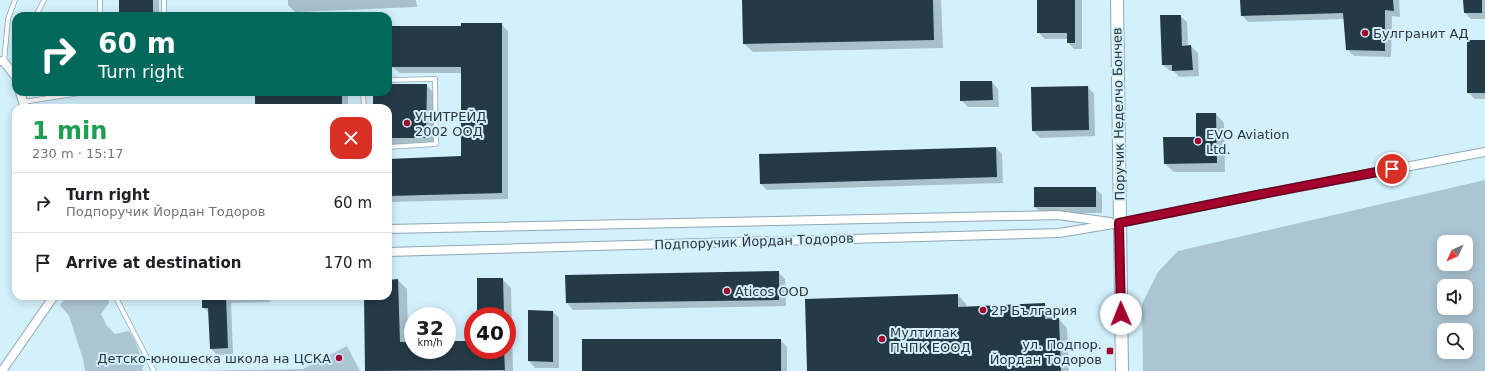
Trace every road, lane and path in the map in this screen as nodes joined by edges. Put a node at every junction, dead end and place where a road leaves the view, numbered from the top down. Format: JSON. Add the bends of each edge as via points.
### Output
{"nodes":[{"id":1,"x":15,"y":0,"type":"edge"},
{"id":2,"x":44,"y":0,"type":"edge"},
{"id":3,"x":100,"y":0,"type":"edge"},
{"id":4,"x":164,"y":0,"type":"edge"},
{"id":5,"x":1117,"y":0,"type":"edge"},
{"id":6,"x":38,"y":12,"type":"edge"},
{"id":7,"x":100,"y":12,"type":"edge"},
{"id":8,"x":164,"y":12,"type":"edge"},
{"id":9,"x":2,"y":62,"type":"edge"},
{"id":10,"x":12,"y":71,"type":"edge"},
{"id":11,"x":392,"y":80,"type":"edge"},
{"id":12,"x":67,"y":96,"type":"edge"},
{"id":13,"x":29,"y":104,"type":"edge"},
{"id":14,"x":392,"y":147,"type":"edge"},
{"id":15,"x":1485,"y":152,"type":"edge"},
{"id":16,"x":1119,"y":223,"type":"junction"},
{"id":17,"x":392,"y":229,"type":"edge"},
{"id":18,"x":392,"y":252,"type":"edge"},
{"id":19,"x":51,"y":300,"type":"edge"},
{"id":20,"x":117,"y":300,"type":"edge"},
{"id":21,"x":2,"y":371,"type":"edge"},
{"id":22,"x":154,"y":371,"type":"edge"},
{"id":23,"x":1122,"y":371,"type":"edge"}],
"edges":[{"from":1,"to":9,"type":"lane","via":[[8,19]]},
{"from":2,"to":6,"type":"lane"},
{"from":3,"to":7,"type":"lane"},
{"from":4,"to":8,"type":"lane"},
{"from":5,"to":16,"type":"street","name":"Поручик Неделчо Бончев"},
{"from":9,"to":10,"type":"street"},
{"from":11,"to":14,"type":"lane","via":[[435,78],[436,144]]},
{"from":12,"to":13,"type":"lane"},
{"from":15,"to":16,"type":"street","name":"Подпоручик Йордан Тодоров"},
{"from":16,"to":17,"type":"street","name":"Подпоручик Йордан Тодоров","via":[[1058,215]]},
{"from":16,"to":18,"type":"street","name":"Подпоручик Йордан Тодоров","via":[[1059,233]]},
{"from":16,"to":23,"type":"street","name":"Поручик Неделчо Бончев"},
{"from":19,"to":21,"type":"street"},
{"from":20,"to":22,"type":"lane"}]}
